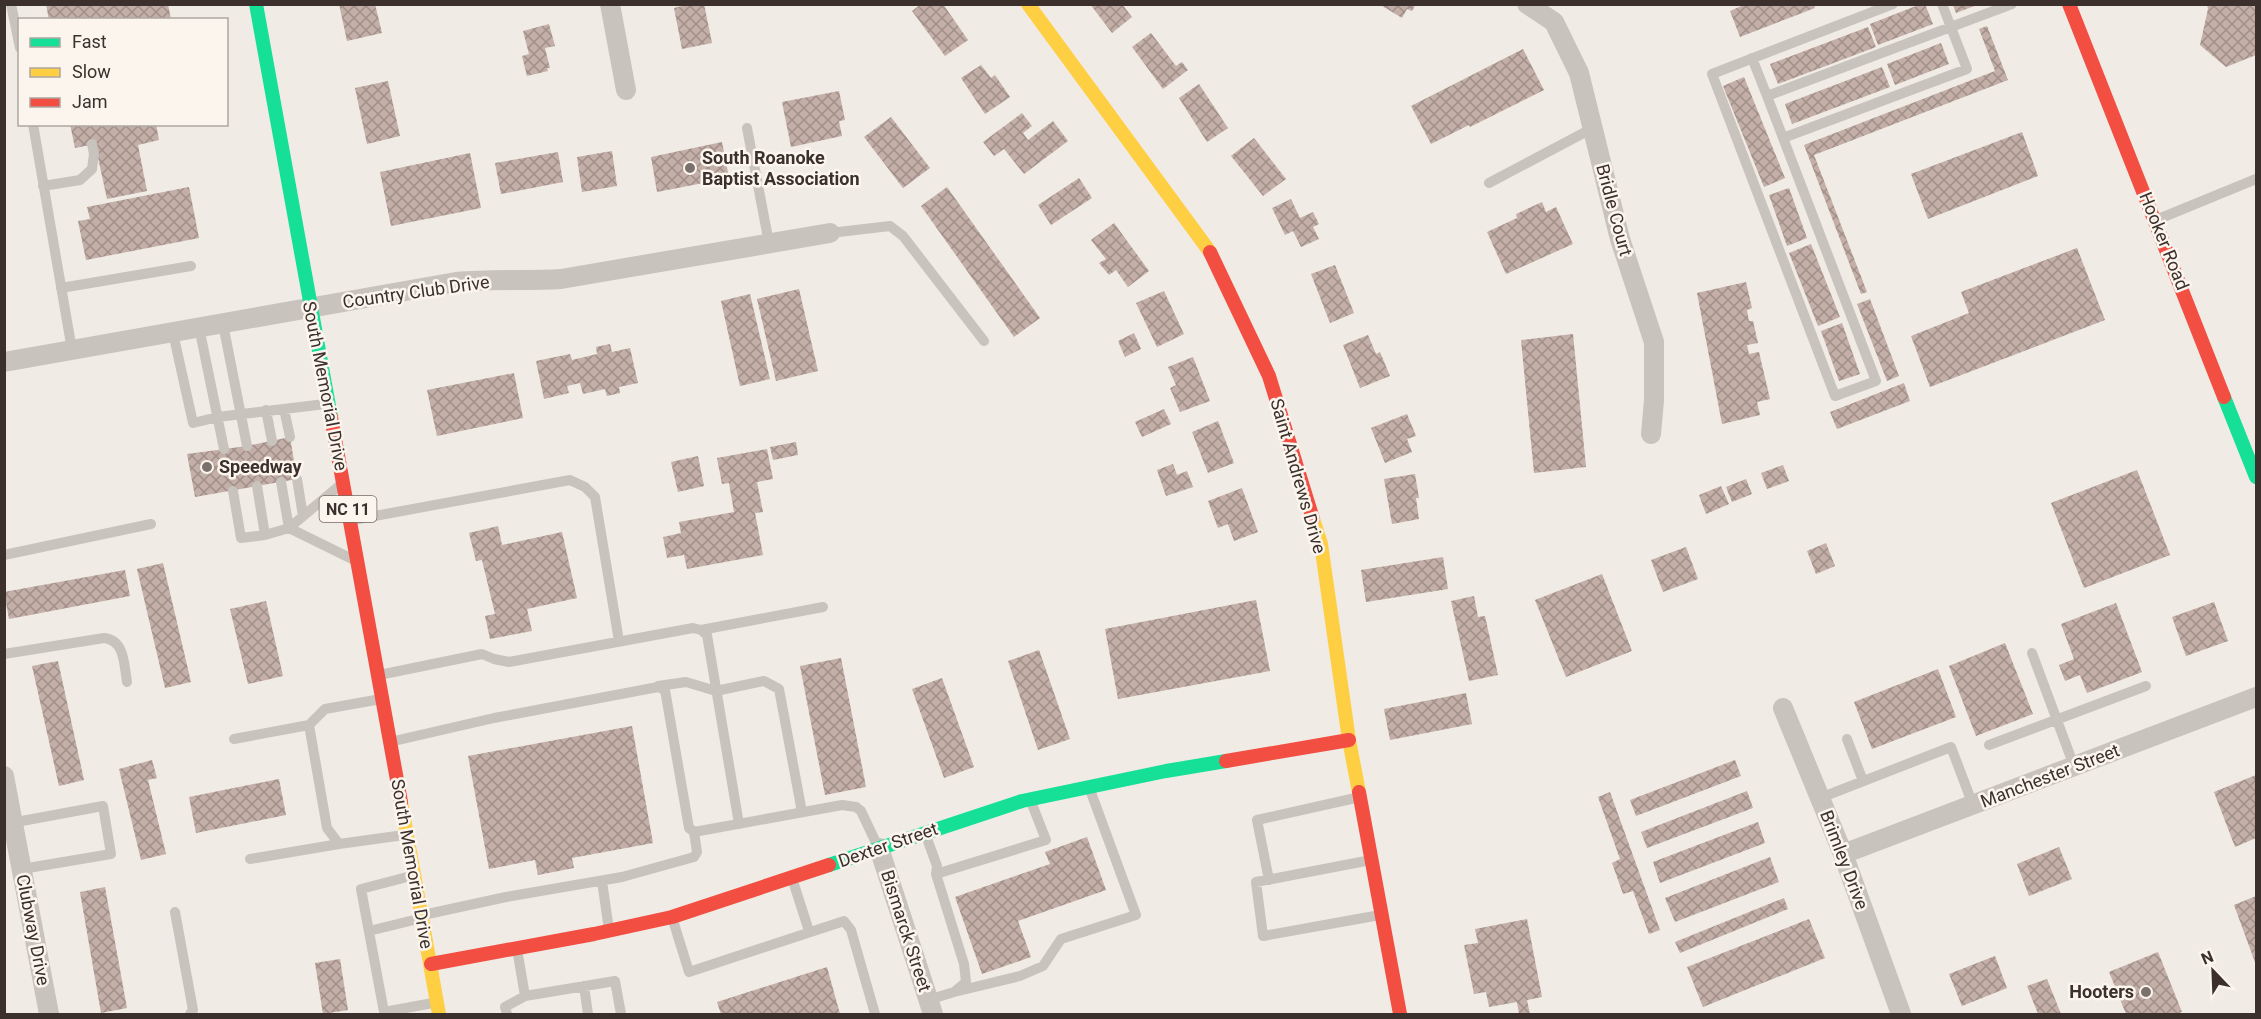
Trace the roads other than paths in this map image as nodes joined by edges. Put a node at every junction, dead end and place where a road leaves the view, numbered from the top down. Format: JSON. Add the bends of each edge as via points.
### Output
{"nodes":[{"id":1,"x":11,"y":4,"type":"edge"},
{"id":2,"x":256,"y":4,"type":"edge"},
{"id":3,"x":610,"y":4,"type":"edge"},
{"id":4,"x":1028,"y":4,"type":"edge"},
{"id":5,"x":1527,"y":4,"type":"edge"},
{"id":6,"x":1893,"y":4,"type":"edge"},
{"id":7,"x":1942,"y":4,"type":"edge"},
{"id":8,"x":2012,"y":4,"type":"edge"},
{"id":9,"x":2069,"y":4,"type":"edge"},
{"id":10,"x":1952,"y":27,"type":"junction"},
{"id":11,"x":18,"y":38,"type":"edge"},
{"id":12,"x":1752,"y":58,"type":"junction"},
{"id":13,"x":626,"y":90,"type":"dead end"},
{"id":14,"x":1767,"y":96,"type":"junction"},
{"id":15,"x":33,"y":126,"type":"edge"},
{"id":16,"x":747,"y":128,"type":"dead end"},
{"id":17,"x":1593,"y":128,"type":"junction"},
{"id":18,"x":1782,"y":138,"type":"junction"},
{"id":19,"x":92,"y":144,"type":"dead end"},
{"id":20,"x":2256,"y":179,"type":"edge"},
{"id":21,"x":1489,"y":183,"type":"dead end"},
{"id":22,"x":43,"y":186,"type":"junction"},
{"id":23,"x":2156,"y":220,"type":"junction"},
{"id":24,"x":830,"y":233,"type":"joint"},
{"id":25,"x":769,"y":243,"type":"junction"},
{"id":26,"x":191,"y":266,"type":"dead end"},
{"id":27,"x":61,"y":288,"type":"junction"},
{"id":28,"x":310,"y":308,"type":"junction"},
{"id":29,"x":223,"y":324,"type":"junction"},
{"id":30,"x":200,"y":327,"type":"junction"},
{"id":31,"x":172,"y":333,"type":"junction"},
{"id":32,"x":984,"y":341,"type":"dead end"},
{"id":33,"x":72,"y":351,"type":"junction"},
{"id":34,"x":4,"y":362,"type":"edge"},
{"id":35,"x":328,"y":403,"type":"junction"},
{"id":36,"x":284,"y":408,"type":"junction"},
{"id":37,"x":266,"y":410,"type":"junction"},
{"id":38,"x":240,"y":414,"type":"junction"},
{"id":39,"x":218,"y":417,"type":"junction"},
{"id":40,"x":1651,"y":434,"type":"dead end"},
{"id":41,"x":290,"y":437,"type":"dead end"},
{"id":42,"x":272,"y":441,"type":"dead end"},
{"id":43,"x":248,"y":446,"type":"dead end"},
{"id":44,"x":224,"y":449,"type":"dead end"},
{"id":45,"x":2256,"y":477,"type":"edge"},
{"id":46,"x":297,"y":478,"type":"dead end"},
{"id":47,"x":281,"y":482,"type":"dead end"},
{"id":48,"x":343,"y":482,"type":"junction"},
{"id":49,"x":257,"y":486,"type":"dead end"},
{"id":50,"x":233,"y":491,"type":"dead end"},
{"id":51,"x":303,"y":516,"type":"junction"},
{"id":52,"x":350,"y":520,"type":"junction"},
{"id":53,"x":151,"y":524,"type":"dead end"},
{"id":54,"x":289,"y":528,"type":"junction"},
{"id":55,"x":265,"y":535,"type":"junction"},
{"id":56,"x":4,"y":555,"type":"edge"},
{"id":57,"x":358,"y":561,"type":"junction"},
{"id":58,"x":823,"y":607,"type":"dead end"},
{"id":59,"x":701,"y":630,"type":"junction"},
{"id":60,"x":619,"y":641,"type":"junction"},
{"id":61,"x":2032,"y":653,"type":"dead end"},
{"id":62,"x":4,"y":654,"type":"edge"},
{"id":63,"x":378,"y":675,"type":"junction"},
{"id":64,"x":127,"y":682,"type":"dead end"},
{"id":65,"x":2146,"y":686,"type":"dead end"},
{"id":66,"x":658,"y":687,"type":"junction"},
{"id":67,"x":716,"y":691,"type":"junction"},
{"id":68,"x":2256,"y":697,"type":"edge"},
{"id":69,"x":382,"y":699,"type":"junction"},
{"id":70,"x":1783,"y":708,"type":"dead end"},
{"id":71,"x":2057,"y":720,"type":"junction"},
{"id":72,"x":309,"y":725,"type":"junction"},
{"id":73,"x":234,"y":739,"type":"dead end"},
{"id":74,"x":1847,"y":739,"type":"dead end"},
{"id":75,"x":1349,"y":740,"type":"junction"},
{"id":76,"x":390,"y":742,"type":"junction"},
{"id":77,"x":1989,"y":745,"type":"dead end"},
{"id":78,"x":2074,"y":766,"type":"junction"},
{"id":79,"x":4,"y":776,"type":"edge"},
{"id":80,"x":1863,"y":781,"type":"junction"},
{"id":81,"x":1089,"y":787,"type":"junction"},
{"id":82,"x":1360,"y":797,"type":"junction"},
{"id":83,"x":1820,"y":798,"type":"junction"},
{"id":84,"x":1030,"y":799,"type":"junction"},
{"id":85,"x":1973,"y":805,"type":"junction"},
{"id":86,"x":802,"y":812,"type":"junction"},
{"id":87,"x":9,"y":823,"type":"edge"},
{"id":88,"x":739,"y":824,"type":"junction"},
{"id":89,"x":694,"y":832,"type":"junction"},
{"id":90,"x":925,"y":832,"type":"junction"},
{"id":91,"x":407,"y":835,"type":"junction"},
{"id":92,"x":339,"y":844,"type":"junction"},
{"id":93,"x":879,"y":848,"type":"junction"},
{"id":94,"x":1843,"y":854,"type":"junction"},
{"id":95,"x":250,"y":859,"type":"dead end"},
{"id":96,"x":1371,"y":860,"type":"junction"},
{"id":97,"x":22,"y":869,"type":"junction"},
{"id":98,"x":936,"y":874,"type":"junction"},
{"id":99,"x":414,"y":876,"type":"junction"},
{"id":100,"x":792,"y":877,"type":"junction"},
{"id":101,"x":1269,"y":880,"type":"junction"},
{"id":102,"x":602,"y":881,"type":"junction"},
{"id":103,"x":175,"y":912,"type":"dead end"},
{"id":104,"x":1382,"y":914,"type":"junction"},
{"id":105,"x":422,"y":916,"type":"junction"},
{"id":106,"x":672,"y":917,"type":"junction"},
{"id":107,"x":369,"y":930,"type":"junction"},
{"id":108,"x":609,"y":930,"type":"junction"},
{"id":109,"x":809,"y":931,"type":"junction"},
{"id":110,"x":517,"y":948,"type":"junction"},
{"id":111,"x":430,"y":964,"type":"junction"},
{"id":112,"x":584,"y":986,"type":"junction"},
{"id":113,"x":954,"y":992,"type":"junction"},
{"id":114,"x":525,"y":996,"type":"junction"},
{"id":115,"x":931,"y":1007,"type":"edge"},
{"id":116,"x":438,"y":1008,"type":"edge"},
{"id":117,"x":49,"y":1014,"type":"edge"},
{"id":118,"x":190,"y":1014,"type":"edge"},
{"id":119,"x":507,"y":1014,"type":"edge"},
{"id":120,"x":588,"y":1014,"type":"edge"},
{"id":121,"x":621,"y":1014,"type":"edge"},
{"id":122,"x":875,"y":1014,"type":"edge"},
{"id":123,"x":1400,"y":1014,"type":"edge"},
{"id":124,"x":1901,"y":1014,"type":"edge"}],
"edges":[{"from":1,"to":11,"type":"lane"},
{"from":2,"to":28,"type":"street","name":"South Memorial Drive","number":"NC 11"},
{"from":3,"to":13,"type":"street"},
{"from":4,"to":75,"type":"street","name":"Saint Andrews Drive","via":[[1209,250],[1269,376],[1321,544]]},
{"from":5,"to":17,"type":"street","name":"Bridle Court","via":[[1554,22],[1579,73]]},
{"from":6,"to":12,"type":"lane"},
{"from":7,"to":10,"type":"lane"},
{"from":8,"to":10,"type":"lane"},
{"from":9,"to":23,"type":"street","name":"Hooker Road"},
{"from":10,"to":14,"type":"lane"},
{"from":10,"to":18,"type":"lane","via":[[1967,69]]},
{"from":12,"to":14,"type":"lane"},
{"from":12,"to":18,"type":"lane","via":[[1712,74],[1835,396],[1876,381]]},
{"from":14,"to":18,"type":"lane"},
{"from":15,"to":22,"type":"lane"},
{"from":16,"to":25,"type":"lane"},
{"from":17,"to":21,"type":"lane"},
{"from":17,"to":40,"type":"street","name":"Bridle Court","via":[[1620,239],[1654,342]]},
{"from":19,"to":22,"type":"lane","via":[[92,169],[80,180]]},
{"from":20,"to":23,"type":"lane"},
{"from":22,"to":27,"type":"lane"},
{"from":23,"to":45,"type":"street","name":"Hooker Road"},
{"from":24,"to":25,"type":"street","name":"Country Club Drive"},
{"from":24,"to":32,"type":"lane","via":[[890,226],[903,236]]},
{"from":25,"to":28,"type":"street","name":"Country Club Drive","via":[[561,279],[456,282]]},
{"from":26,"to":27,"type":"lane"},
{"from":27,"to":33,"type":"lane"},
{"from":28,"to":29,"type":"street","name":"Country Club Drive"},
{"from":28,"to":35,"type":"street","name":"South Memorial Drive","number":"NC 11"},
{"from":29,"to":30,"type":"street","name":"Country Club Drive"},
{"from":29,"to":38,"type":"lane"},
{"from":30,"to":31,"type":"street","name":"Country Club Drive"},
{"from":30,"to":39,"type":"lane"},
{"from":31,"to":33,"type":"street","name":"Country Club Drive"},
{"from":31,"to":39,"type":"lane","via":[[193,423]]},
{"from":33,"to":34,"type":"street","name":"Country Club Drive"},
{"from":35,"to":36,"type":"lane"},
{"from":35,"to":48,"type":"street","name":"South Memorial Drive","number":"NC 11"},
{"from":36,"to":37,"type":"lane"},
{"from":36,"to":41,"type":"lane"},
{"from":37,"to":38,"type":"lane"},
{"from":37,"to":42,"type":"lane"},
{"from":38,"to":39,"type":"lane"},
{"from":38,"to":43,"type":"lane"},
{"from":39,"to":44,"type":"lane"},
{"from":46,"to":51,"type":"lane"},
{"from":47,"to":54,"type":"lane"},
{"from":48,"to":51,"type":"lane"},
{"from":48,"to":52,"type":"street","name":"South Memorial Drive","number":"NC 11"},
{"from":49,"to":55,"type":"lane"},
{"from":50,"to":55,"type":"lane","via":[[241,538]]},
{"from":51,"to":54,"type":"lane"},
{"from":52,"to":57,"type":"street","name":"South Memorial Drive","number":"NC 11"},
{"from":52,"to":60,"type":"lane","via":[[570,480],[596,497]]},
{"from":53,"to":56,"type":"lane"},
{"from":54,"to":55,"type":"lane"},
{"from":54,"to":57,"type":"lane"},
{"from":57,"to":63,"type":"street","name":"South Memorial Drive","number":"NC 11"},
{"from":58,"to":59,"type":"lane"},
{"from":59,"to":60,"type":"lane","via":[[693,628]]},
{"from":59,"to":67,"type":"lane","via":[[707,635]]},
{"from":60,"to":63,"type":"lane","via":[[510,662],[482,654]]},
{"from":61,"to":71,"type":"lane"},
{"from":62,"to":64,"type":"lane","via":[[111,639],[119,646]]},
{"from":63,"to":69,"type":"street","name":"South Memorial Drive","number":"NC 11"},
{"from":65,"to":71,"type":"lane"},
{"from":66,"to":67,"type":"lane","via":[[686,682]]},
{"from":66,"to":76,"type":"lane"},
{"from":66,"to":89,"type":"lane","via":[[665,690],[689,828]]},
{"from":67,"to":86,"type":"lane","via":[[764,681],[779,689]]},
{"from":67,"to":88,"type":"lane"},
{"from":68,"to":78,"type":"street","name":"Manchester Street"},
{"from":69,"to":72,"type":"lane","via":[[325,709]]},
{"from":69,"to":76,"type":"street","name":"South Memorial Drive","number":"NC 11"},
{"from":70,"to":83,"type":"street","name":"Brimley Drive"},
{"from":71,"to":77,"type":"lane"},
{"from":71,"to":78,"type":"lane"},
{"from":72,"to":73,"type":"lane"},
{"from":72,"to":92,"type":"lane","via":[[327,828]]},
{"from":74,"to":80,"type":"lane"},
{"from":75,"to":81,"type":"street","name":"Dexter Street"},
{"from":75,"to":82,"type":"street","name":"Saint Andrews Drive"},
{"from":76,"to":91,"type":"street","name":"South Memorial Drive","number":"NC 11"},
{"from":78,"to":85,"type":"street","name":"Manchester Street"},
{"from":79,"to":87,"type":"street","name":"Clubway Drive"},
{"from":80,"to":83,"type":"lane"},
{"from":80,"to":85,"type":"lane","via":[[1951,747]]},
{"from":81,"to":84,"type":"street","name":"Dexter Street"},
{"from":81,"to":113,"type":"lane","via":[[1136,915],[1061,939],[1043,966],[1020,976]]},
{"from":82,"to":96,"type":"street","name":"Saint Andrews Drive"},
{"from":82,"to":101,"type":"lane","via":[[1257,820]]},
{"from":83,"to":94,"type":"street","name":"Brimley Drive"},
{"from":84,"to":90,"type":"street","name":"Dexter Street"},
{"from":84,"to":98,"type":"lane","via":[[1046,840]]},
{"from":85,"to":94,"type":"street","name":"Manchester Street"},
{"from":86,"to":88,"type":"lane"},
{"from":86,"to":93,"type":"lane","via":[[842,805],[856,807]]},
{"from":87,"to":97,"type":"street","name":"Clubway Drive"},
{"from":87,"to":97,"type":"lane","via":[[103,806],[111,854]]},
{"from":88,"to":89,"type":"lane"},
{"from":89,"to":102,"type":"lane","via":[[694,856]]},
{"from":90,"to":93,"type":"street","name":"Dexter Street"},
{"from":90,"to":98,"type":"lane"},
{"from":91,"to":92,"type":"lane"},
{"from":91,"to":99,"type":"street","name":"South Memorial Drive","number":"NC 11"},
{"from":92,"to":95,"type":"lane"},
{"from":93,"to":100,"type":"street","name":"Dexter Street"},
{"from":93,"to":115,"type":"street","name":"Bismarck Street"},
{"from":94,"to":124,"type":"street","name":"Brimley Drive"},
{"from":96,"to":101,"type":"lane"},
{"from":96,"to":104,"type":"street","name":"Saint Andrews Drive"},
{"from":97,"to":117,"type":"street","name":"Clubway Drive"},
{"from":98,"to":113,"type":"lane","via":[[964,964],[966,982]]},
{"from":99,"to":105,"type":"street","name":"South Memorial Drive","number":"NC 11"},
{"from":99,"to":107,"type":"lane","via":[[361,889]]},
{"from":100,"to":106,"type":"street","name":"Dexter Street"},
{"from":100,"to":109,"type":"lane"},
{"from":101,"to":104,"type":"lane","via":[[1256,882],[1263,936]]},
{"from":102,"to":105,"type":"lane"},
{"from":102,"to":108,"type":"lane"},
{"from":103,"to":118,"type":"lane","via":[[193,1010]]},
{"from":104,"to":123,"type":"street","name":"Saint Andrews Drive"},
{"from":105,"to":107,"type":"lane"},
{"from":105,"to":111,"type":"street","name":"South Memorial Drive","number":"NC 11"},
{"from":106,"to":108,"type":"street","name":"Dexter Street"},
{"from":106,"to":109,"type":"lane","via":[[689,972]]},
{"from":107,"to":116,"type":"lane","via":[[384,1012]]},
{"from":108,"to":110,"type":"street","name":"Dexter Street"},
{"from":109,"to":122,"type":"lane","via":[[844,921],[851,930]]},
{"from":110,"to":111,"type":"street","name":"Dexter Street"},
{"from":110,"to":114,"type":"lane"},
{"from":111,"to":116,"type":"street","name":"South Memorial Drive","number":"NC 11"},
{"from":112,"to":114,"type":"lane"},
{"from":112,"to":120,"type":"lane"},
{"from":112,"to":121,"type":"lane","via":[[615,981]]},
{"from":113,"to":115,"type":"lane"},
{"from":114,"to":119,"type":"lane","via":[[505,1007]]}]}
